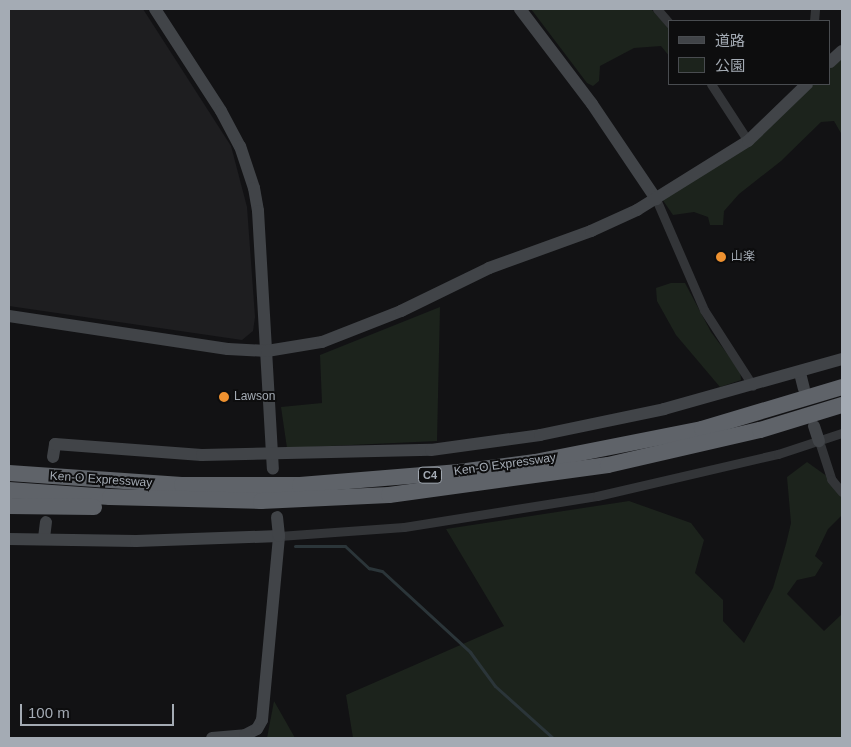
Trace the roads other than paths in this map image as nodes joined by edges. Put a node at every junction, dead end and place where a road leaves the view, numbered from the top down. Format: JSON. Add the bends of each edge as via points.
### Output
{"nodes":[{"id":1,"x":155,"y":9,"type":"edge"},
{"id":2,"x":520,"y":9,"type":"edge"},
{"id":3,"x":657,"y":9,"type":"edge"},
{"id":4,"x":668,"y":22,"type":"edge"},
{"id":5,"x":842,"y":50,"type":"edge"},
{"id":6,"x":831,"y":61,"type":"edge"},
{"id":7,"x":712,"y":85,"type":"edge"},
{"id":8,"x":805,"y":85,"type":"edge"},
{"id":9,"x":748,"y":141,"type":"junction"},
{"id":10,"x":656,"y":199,"type":"junction"},
{"id":11,"x":9,"y":316,"type":"edge"},
{"id":12,"x":267,"y":351,"type":"junction"},
{"id":13,"x":842,"y":359,"type":"edge"},
{"id":14,"x":800,"y":373,"type":"junction"},
{"id":15,"x":753,"y":386,"type":"junction"},
{"id":16,"x":842,"y":387,"type":"edge"},
{"id":17,"x":804,"y":389,"type":"dead end"},
{"id":18,"x":842,"y":405,"type":"edge"},
{"id":19,"x":814,"y":426,"type":"dead end"},
{"id":20,"x":842,"y":433,"type":"edge"},
{"id":21,"x":819,"y":441,"type":"junction"},
{"id":22,"x":273,"y":454,"type":"junction"},
{"id":23,"x":53,"y":457,"type":"dead end"},
{"id":24,"x":273,"y":469,"type":"dead end"},
{"id":25,"x":9,"y":473,"type":"edge"},
{"id":26,"x":9,"y":490,"type":"edge"},
{"id":27,"x":842,"y":492,"type":"edge"},
{"id":28,"x":261,"y":501,"type":"junction"},
{"id":29,"x":9,"y":506,"type":"edge"},
{"id":30,"x":277,"y":517,"type":"dead end"},
{"id":31,"x":46,"y":522,"type":"dead end"},
{"id":32,"x":279,"y":536,"type":"junction"},
{"id":33,"x":44,"y":538,"type":"junction"},
{"id":34,"x":9,"y":539,"type":"edge"},
{"id":35,"x":258,"y":734,"type":"edge"},
{"id":36,"x":212,"y":738,"type":"edge"}],
"edges":[{"from":1,"to":12,"type":"street","via":[[240,146],[254,188]]},
{"from":2,"to":10,"type":"street","via":[[592,104]]},
{"from":3,"to":4,"type":"street"},
{"from":5,"to":6,"type":"street"},
{"from":7,"to":9,"type":"street"},
{"from":8,"to":9,"type":"street"},
{"from":9,"to":10,"type":"street"},
{"from":10,"to":12,"type":"street","via":[[591,231],[489,268],[364,327],[322,342]]},
{"from":10,"to":15,"type":"street","via":[[704,310]]},
{"from":11,"to":12,"type":"street","via":[[228,349]]},
{"from":12,"to":22,"type":"street"},
{"from":13,"to":14,"type":"street"},
{"from":14,"to":15,"type":"street"},
{"from":14,"to":17,"type":"street"},
{"from":15,"to":22,"type":"street","via":[[540,435],[431,450]]},
{"from":16,"to":25,"type":"highway","name":"Ken-O Expressway","number":"C4","via":[[702,429],[536,462],[459,472],[300,485],[172,485]]},
{"from":18,"to":28,"type":"highway","name":"Ken-O Expressway","number":"C4","via":[[760,430],[665,453],[527,479],[389,496]]},
{"from":19,"to":21,"type":"street"},
{"from":20,"to":21,"type":"street"},
{"from":21,"to":27,"type":"street","via":[[831,478]]},
{"from":21,"to":32,"type":"street","via":[[704,473],[597,496],[404,527]]},
{"from":22,"to":23,"type":"street","via":[[155,453],[55,444]]},
{"from":22,"to":24,"type":"street"},
{"from":26,"to":28,"type":"highway","name":"Ken-O Expressway","number":"C4","via":[[110,497]]},
{"from":28,"to":29,"type":"highway","via":[[106,507]]},
{"from":30,"to":32,"type":"street"},
{"from":31,"to":33,"type":"street"},
{"from":32,"to":33,"type":"street","via":[[136,542]]},
{"from":32,"to":35,"type":"street","via":[[262,720]]},
{"from":33,"to":34,"type":"street"},
{"from":35,"to":36,"type":"street"}]}
